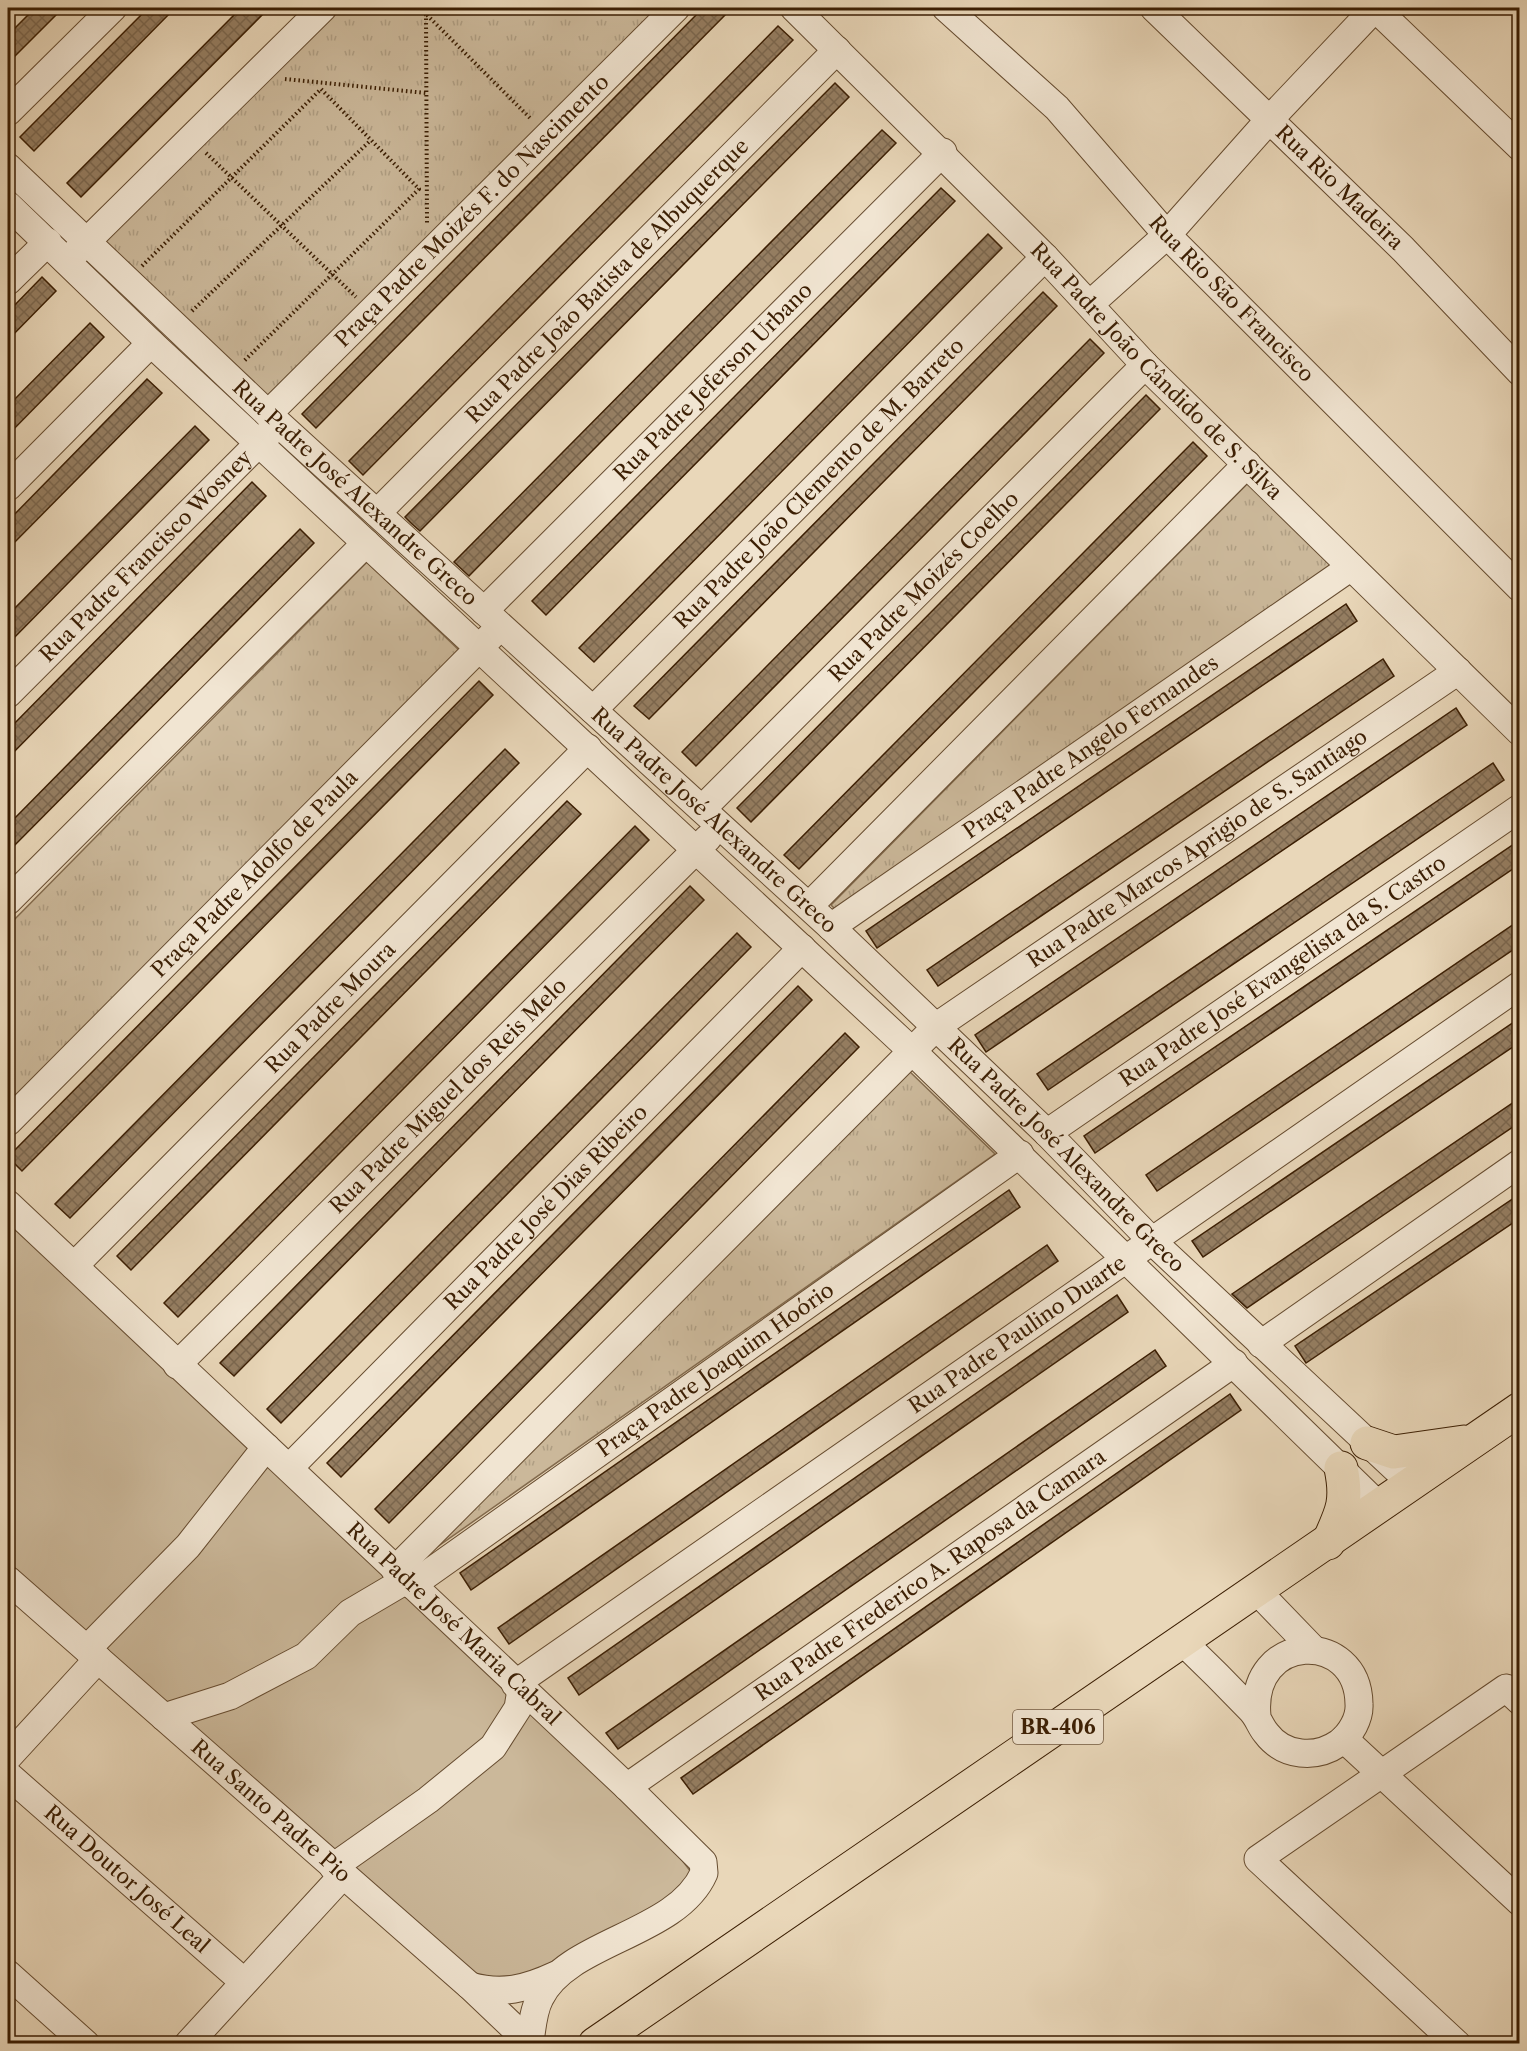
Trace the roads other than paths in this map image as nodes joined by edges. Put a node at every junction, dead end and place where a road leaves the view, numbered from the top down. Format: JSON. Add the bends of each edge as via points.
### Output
{"nodes":[{"id":1,"x":112,"y":8,"type":"edge"},
{"id":2,"x":322,"y":8,"type":"edge"},
{"id":3,"x":676,"y":8,"type":"edge"},
{"id":4,"x":794,"y":8,"type":"edge"},
{"id":5,"x":946,"y":8,"type":"edge"},
{"id":6,"x":1154,"y":8,"type":"edge"},
{"id":7,"x":1375,"y":8,"type":"edge"},
{"id":8,"x":1398,"y":8,"type":"edge"},
{"id":9,"x":1410,"y":41,"type":"junction"},
{"id":10,"x":837,"y":50,"type":"junction"},
{"id":11,"x":8,"y":112,"type":"edge"},
{"id":12,"x":1270,"y":118,"type":"junction"},
{"id":13,"x":1520,"y":147,"type":"edge"},
{"id":14,"x":942,"y":152,"type":"junction"},
{"id":15,"x":8,"y":167,"type":"edge"},
{"id":16,"x":8,"y":206,"type":"edge"},
{"id":17,"x":1167,"y":236,"type":"junction"},
{"id":18,"x":48,"y":242,"type":"junction"},
{"id":19,"x":76,"y":252,"type":"junction"},
{"id":20,"x":1045,"y":257,"type":"junction"},
{"id":21,"x":8,"y":281,"type":"edge"},
{"id":22,"x":1090,"y":304,"type":"junction"},
{"id":23,"x":151,"y":343,"type":"junction"},
{"id":24,"x":1145,"y":364,"type":"junction"},
{"id":25,"x":1520,"y":372,"type":"edge"},
{"id":26,"x":273,"y":418,"type":"junction"},
{"id":27,"x":259,"y":443,"type":"junction"},
{"id":28,"x":1246,"y":464,"type":"junction"},
{"id":29,"x":8,"y":487,"type":"edge"},
{"id":30,"x":377,"y":513,"type":"junction"},
{"id":31,"x":366,"y":543,"type":"junction"},
{"id":32,"x":1351,"y":567,"type":"junction"},
{"id":33,"x":1520,"y":588,"type":"edge"},
{"id":34,"x":493,"y":618,"type":"junction"},
{"id":35,"x":479,"y":648,"type":"junction"},
{"id":36,"x":1458,"y":671,"type":"junction"},
{"id":37,"x":8,"y":694,"type":"edge"},
{"id":38,"x":593,"y":710,"type":"junction"},
{"id":39,"x":1520,"y":732,"type":"edge"},
{"id":40,"x":588,"y":748,"type":"junction"},
{"id":41,"x":1520,"y":808,"type":"edge"},
{"id":42,"x":711,"y":817,"type":"junction"},
{"id":43,"x":696,"y":849,"type":"junction"},
{"id":44,"x":8,"y":901,"type":"edge"},
{"id":45,"x":809,"y":906,"type":"junction"},
{"id":46,"x":831,"y":927,"type":"junction"},
{"id":47,"x":802,"y":948,"type":"junction"},
{"id":48,"x":1520,"y":985,"type":"edge"},
{"id":49,"x":937,"y":1026,"type":"junction"},
{"id":50,"x":911,"y":1050,"type":"junction"},
{"id":51,"x":8,"y":1122,"type":"edge"},
{"id":52,"x":1047,"y":1133,"type":"junction"},
{"id":53,"x":1020,"y":1154,"type":"junction"},
{"id":54,"x":1520,"y":1163,"type":"edge"},
{"id":55,"x":8,"y":1204,"type":"edge"},
{"id":56,"x":1152,"y":1241,"type":"junction"},
{"id":57,"x":1127,"y":1259,"type":"junction"},
{"id":58,"x":74,"y":1266,"type":"junction"},
{"id":59,"x":1261,"y":1344,"type":"junction"},
{"id":60,"x":1234,"y":1363,"type":"junction"},
{"id":61,"x":177,"y":1365,"type":"junction"},
{"id":62,"x":1520,"y":1409,"type":"edge"},
{"id":63,"x":1474,"y":1440,"type":"junction"},
{"id":64,"x":1367,"y":1443,"type":"junction"},
{"id":65,"x":266,"y":1447,"type":"junction"},
{"id":66,"x":289,"y":1468,"type":"junction"},
{"id":67,"x":1341,"y":1468,"type":"junction"},
{"id":68,"x":1411,"y":1483,"type":"junction"},
{"id":69,"x":1379,"y":1506,"type":"junction"},
{"id":70,"x":1328,"y":1543,"type":"junction"},
{"id":71,"x":404,"y":1578,"type":"junction"},
{"id":72,"x":8,"y":1580,"type":"edge"},
{"id":73,"x":1257,"y":1591,"type":"junction"},
{"id":74,"x":1184,"y":1642,"type":"junction"},
{"id":75,"x":1314,"y":1650,"type":"junction"},
{"id":76,"x":92,"y":1654,"type":"junction"},
{"id":77,"x":518,"y":1687,"type":"junction"},
{"id":78,"x":1520,"y":1701,"type":"edge"},
{"id":79,"x":1257,"y":1716,"type":"junction"},
{"id":80,"x":164,"y":1717,"type":"junction"},
{"id":81,"x":1344,"y":1739,"type":"junction"},
{"id":82,"x":8,"y":1757,"type":"edge"},
{"id":83,"x":1380,"y":1773,"type":"junction"},
{"id":84,"x":8,"y":1775,"type":"edge"},
{"id":85,"x":627,"y":1787,"type":"junction"},
{"id":86,"x":338,"y":1871,"type":"junction"},
{"id":87,"x":1520,"y":1902,"type":"edge"},
{"id":88,"x":8,"y":1974,"type":"edge"},
{"id":89,"x":556,"y":1975,"type":"junction"},
{"id":90,"x":244,"y":1983,"type":"junction"},
{"id":91,"x":470,"y":1986,"type":"junction"},
{"id":92,"x":86,"y":2043,"type":"edge"},
{"id":93,"x":188,"y":2043,"type":"edge"},
{"id":94,"x":531,"y":2043,"type":"edge"},
{"id":95,"x":595,"y":2043,"type":"edge"},
{"id":96,"x":1457,"y":2043,"type":"edge"}],
"edges":[{"from":1,"to":11,"type":"street"},
{"from":2,"to":19,"type":"street"},
{"from":3,"to":26,"type":"street","name":"Praça Padre Moizés F. do Nascimento"},
{"from":4,"to":10,"type":"street","name":"Rua Padre João Cândido de S. Silva"},
{"from":5,"to":17,"type":"street","name":"Rua Rio São Francisco","via":[[1057,108]]},
{"from":6,"to":12,"type":"street","name":"Rua Rio Madeira"},
{"from":7,"to":9,"type":"street"},
{"from":7,"to":12,"type":"street"},
{"from":8,"to":9,"type":"street"},
{"from":9,"to":13,"type":"street"},
{"from":10,"to":14,"type":"street","name":"Rua Padre João Cândido de S. Silva"},
{"from":10,"to":30,"type":"street","name":"Rua Padre João Batista de Albuquerque"},
{"from":12,"to":17,"type":"street"},
{"from":12,"to":25,"type":"street","name":"Rua Rio Madeira"},
{"from":14,"to":20,"type":"street","name":"Rua Padre João Cândido de S. Silva"},
{"from":14,"to":34,"type":"street","name":"Rua Padre Jeferson Urbano"},
{"from":15,"to":19,"type":"street","name":"Rua Padre José Alexandre Greco"},
{"from":16,"to":18,"type":"street","name":"Rua Padre José Alexandre Greco"},
{"from":17,"to":22,"type":"street"},
{"from":17,"to":33,"type":"street","name":"Rua Rio São Francisco"},
{"from":18,"to":19,"type":"street","name":"Rua Padre José Alexandre Greco"},
{"from":18,"to":21,"type":"street"},
{"from":19,"to":23,"type":"street","name":"Rua Padre José Alexandre Greco"},
{"from":19,"to":26,"type":"street","name":"Rua Padre José Alexandre Greco"},
{"from":20,"to":22,"type":"street","name":"Rua Padre João Cândido de S. Silva"},
{"from":20,"to":38,"type":"street","name":"Rua Padre João Clemento de M. Barreto"},
{"from":22,"to":24,"type":"street","name":"Rua Padre João Cândido de S. Silva"},
{"from":23,"to":27,"type":"street","name":"Rua Padre José Alexandre Greco"},
{"from":23,"to":29,"type":"street"},
{"from":24,"to":28,"type":"street","name":"Rua Padre João Cândido de S. Silva"},
{"from":24,"to":42,"type":"street","name":"Rua Padre Moizés Coelho"},
{"from":26,"to":27,"type":"street","name":"Praça Padre Moizés F. do Nascimento"},
{"from":26,"to":30,"type":"street","name":"Rua Padre José Alexandre Greco"},
{"from":27,"to":31,"type":"street","name":"Rua Padre José Alexandre Greco"},
{"from":27,"to":37,"type":"street","name":"Rua Padre Francisco Wosney"},
{"from":28,"to":32,"type":"street","name":"Rua Padre João Cândido de S. Silva"},
{"from":28,"to":45,"type":"street"},
{"from":30,"to":34,"type":"street","name":"Rua Padre José Alexandre Greco"},
{"from":31,"to":35,"type":"street","name":"Rua Padre José Alexandre Greco"},
{"from":31,"to":44,"type":"street"},
{"from":32,"to":36,"type":"street","name":"Rua Padre João Cândido de S. Silva"},
{"from":32,"to":46,"type":"street","name":"Praça Padre Angelo Fernandes"},
{"from":34,"to":35,"type":"street","name":"Praça Padre Adolfo de Paula"},
{"from":34,"to":38,"type":"street","name":"Rua Padre José Alexandre Greco"},
{"from":35,"to":40,"type":"street","name":"Rua Padre José Alexandre Greco"},
{"from":35,"to":51,"type":"street","name":"Praça Padre Adolfo de Paula"},
{"from":36,"to":39,"type":"street","name":"Rua Padre João Cândido de S. Silva"},
{"from":36,"to":49,"type":"street","name":"Rua Padre Marcos Aprigio de S. Santiago"},
{"from":38,"to":42,"type":"street","name":"Rua Padre José Alexandre Greco"},
{"from":40,"to":43,"type":"street","name":"Rua Padre José Alexandre Greco"},
{"from":40,"to":58,"type":"street","name":"Rua Padre Moura"},
{"from":41,"to":52,"type":"street","name":"Rua Padre José Evangelista da S. Castro"},
{"from":42,"to":43,"type":"street","name":"Rua Padre Miguel dos Reis Melo"},
{"from":42,"to":45,"type":"street","name":"Rua Padre José Alexandre Greco"},
{"from":43,"to":47,"type":"street","name":"Rua Padre José Alexandre Greco"},
{"from":43,"to":61,"type":"street","name":"Rua Padre Miguel dos Reis Melo"},
{"from":45,"to":46,"type":"street","name":"Rua Padre José Alexandre Greco"},
{"from":46,"to":49,"type":"street","name":"Rua Padre José Alexandre Greco"},
{"from":47,"to":50,"type":"street","name":"Rua Padre José Alexandre Greco"},
{"from":47,"to":66,"type":"street","name":"Rua Padre José Dias Ribeiro"},
{"from":48,"to":56,"type":"street","name":"Rua Padre Paulino Duarte"},
{"from":49,"to":50,"type":"street","name":"Rua Padre Marcos Aprigio de S. Santiago"},
{"from":49,"to":52,"type":"street","name":"Rua Padre José Alexandre Greco"},
{"from":50,"to":53,"type":"street","name":"Rua Padre José Alexandre Greco"},
{"from":50,"to":71,"type":"street"},
{"from":52,"to":56,"type":"street","name":"Rua Padre José Alexandre Greco"},
{"from":53,"to":57,"type":"street","name":"Rua Padre José Alexandre Greco"},
{"from":53,"to":71,"type":"street","name":"Praça Padre Joaquim Hoório"},
{"from":54,"to":59,"type":"street"},
{"from":55,"to":58,"type":"street","name":"Rua Padre José Maria Cabral"},
{"from":56,"to":57,"type":"street","name":"Rua Padre Paulino Duarte"},
{"from":56,"to":59,"type":"street","name":"Rua Padre José Alexandre Greco"},
{"from":57,"to":60,"type":"street","name":"Rua Padre José Alexandre Greco"},
{"from":57,"to":77,"type":"street","name":"Rua Padre Paulino Duarte"},
{"from":58,"to":61,"type":"street","name":"Rua Padre José Maria Cabral"},
{"from":59,"to":64,"type":"street","name":"Rua Padre José Alexandre Greco"},
{"from":60,"to":67,"type":"street","name":"Rua Padre José Alexandre Greco"},
{"from":60,"to":85,"type":"street","name":"Rua Padre Frederico A. Raposa da Camara"},
{"from":61,"to":65,"type":"street","name":"Rua Padre José Maria Cabral"},
{"from":62,"to":63,"type":"main road","number":"BR-406"},
{"from":63,"to":64,"type":"main road","via":[[1394,1452]]},
{"from":63,"to":68,"type":"main road","number":"BR-406"},
{"from":64,"to":68,"type":"street","name":"Rua Padre José Alexandre Greco"},
{"from":65,"to":66,"type":"street","name":"Rua Padre José Maria Cabral"},
{"from":65,"to":76,"type":"street","via":[[188,1546]]},
{"from":66,"to":71,"type":"street","name":"Rua Padre José Maria Cabral"},
{"from":67,"to":69,"type":"street","name":"Rua Padre José Alexandre Greco"},
{"from":67,"to":70,"type":"main road","via":[[1346,1492]]},
{"from":68,"to":69,"type":"main road","number":"BR-406"},
{"from":69,"to":70,"type":"main road","number":"BR-406"},
{"from":70,"to":73,"type":"main road","number":"BR-406"},
{"from":71,"to":77,"type":"street","name":"Rua Padre José Maria Cabral"},
{"from":71,"to":80,"type":"street","via":[[350,1613],[306,1656],[230,1696]]},
{"from":72,"to":76,"type":"street","name":"Rua Santo Padre Pio"},
{"from":73,"to":74,"type":"main road","number":"BR-406"},
{"from":73,"to":75,"type":"street"},
{"from":74,"to":79,"type":"street"},
{"from":74,"to":95,"type":"main road","number":"BR-406"},
{"from":75,"to":79,"type":"street","via":[[1297,1651],[1268,1668],[1257,1691]]},
{"from":75,"to":81,"type":"street","via":[[1330,1654],[1354,1677],[1359,1710]]},
{"from":76,"to":80,"type":"street","name":"Rua Santo Padre Pio"},
{"from":76,"to":82,"type":"street"},
{"from":77,"to":85,"type":"street","name":"Rua Padre José Maria Cabral"},
{"from":77,"to":86,"type":"street","via":[[518,1708],[493,1747]]},
{"from":78,"to":83,"type":"street","via":[[1506,1688]]},
{"from":79,"to":81,"type":"street","via":[[1271,1738],[1294,1752],[1312,1754],[1329,1750]]},
{"from":80,"to":86,"type":"street","name":"Rua Santo Padre Pio"},
{"from":81,"to":83,"type":"street"},
{"from":83,"to":87,"type":"street"},
{"from":83,"to":96,"type":"street","via":[[1257,1859]]},
{"from":84,"to":90,"type":"street","name":"Rua Doutor José Leal"},
{"from":85,"to":89,"type":"street","name":"Rua Padre José Maria Cabral","via":[[703,1862],[704,1873],[696,1888],[667,1912]]},
{"from":86,"to":90,"type":"street"},
{"from":86,"to":91,"type":"street","name":"Rua Santo Padre Pio"},
{"from":88,"to":92,"type":"street"},
{"from":89,"to":91,"type":"street","via":[[515,1990],[498,1992]]},
{"from":89,"to":94,"type":"street","name":"Rua Padre José Maria Cabral","via":[[539,1998]]},
{"from":90,"to":93,"type":"street"},
{"from":91,"to":94,"type":"street","name":"Rua Santo Padre Pio"}]}
